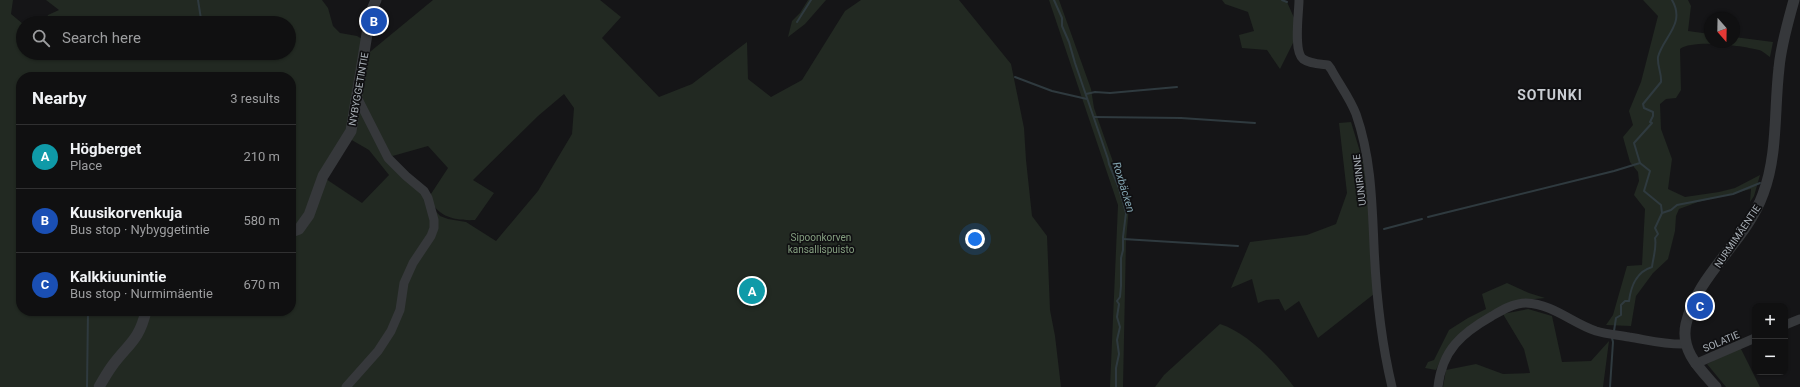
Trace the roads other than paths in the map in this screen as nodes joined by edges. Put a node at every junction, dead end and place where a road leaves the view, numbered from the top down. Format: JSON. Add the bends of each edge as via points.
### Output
{"nodes":[{"id":1,"x":376,"y":0,"type":"edge"},
{"id":2,"x":1300,"y":0,"type":"edge"},
{"id":3,"x":1794,"y":0,"type":"edge"},
{"id":4,"x":357,"y":97,"type":"junction"},
{"id":5,"x":296,"y":230,"type":"edge"},
{"id":6,"x":144,"y":316,"type":"edge"},
{"id":7,"x":1800,"y":319,"type":"edge"},
{"id":8,"x":1788,"y":324,"type":"edge"},
{"id":9,"x":1753,"y":339,"type":"edge"},
{"id":10,"x":1686,"y":344,"type":"junction"},
{"id":11,"x":1695,"y":364,"type":"junction"},
{"id":12,"x":99,"y":387,"type":"edge"},
{"id":13,"x":346,"y":387,"type":"edge"},
{"id":14,"x":1392,"y":387,"type":"edge"},
{"id":15,"x":1438,"y":387,"type":"edge"},
{"id":16,"x":1716,"y":387,"type":"edge"}],
"edges":[{"from":1,"to":4,"type":"street","name":"NYBYGGETINTIE","via":[[371,12]]},
{"from":2,"to":14,"type":"street","name":"UUNIRINNE","via":[[1299,52],[1304,60],[1328,65],[1331,69],[1354,109],[1366,147],[1373,200],[1379,305],[1384,350]]},
{"from":3,"to":10,"type":"street","name":"NURMIMÄENTIE","via":[[1779,67],[1771,163],[1763,195],[1696,301],[1686,324]]},
{"from":4,"to":5,"type":"street","name":"NYBYGGETINTIE","via":[[351,131],[322,176],[309,215]]},
{"from":4,"to":13,"type":"street","via":[[388,158],[426,194],[434,220],[431,236],[413,263],[404,283],[400,310],[391,331],[378,351]]},
{"from":6,"to":12,"type":"street","via":[[131,345],[112,365]]},
{"from":7,"to":8,"type":"street"},
{"from":9,"to":11,"type":"street","name":"SOLATIE"},
{"from":10,"to":11,"type":"street","name":"NURMIMÄENTIE"},
{"from":10,"to":15,"type":"street","via":[[1672,344],[1597,331],[1559,311],[1525,303],[1503,309],[1460,337],[1444,363]]},
{"from":11,"to":16,"type":"street","name":"NURMIMÄENTIE"}]}
